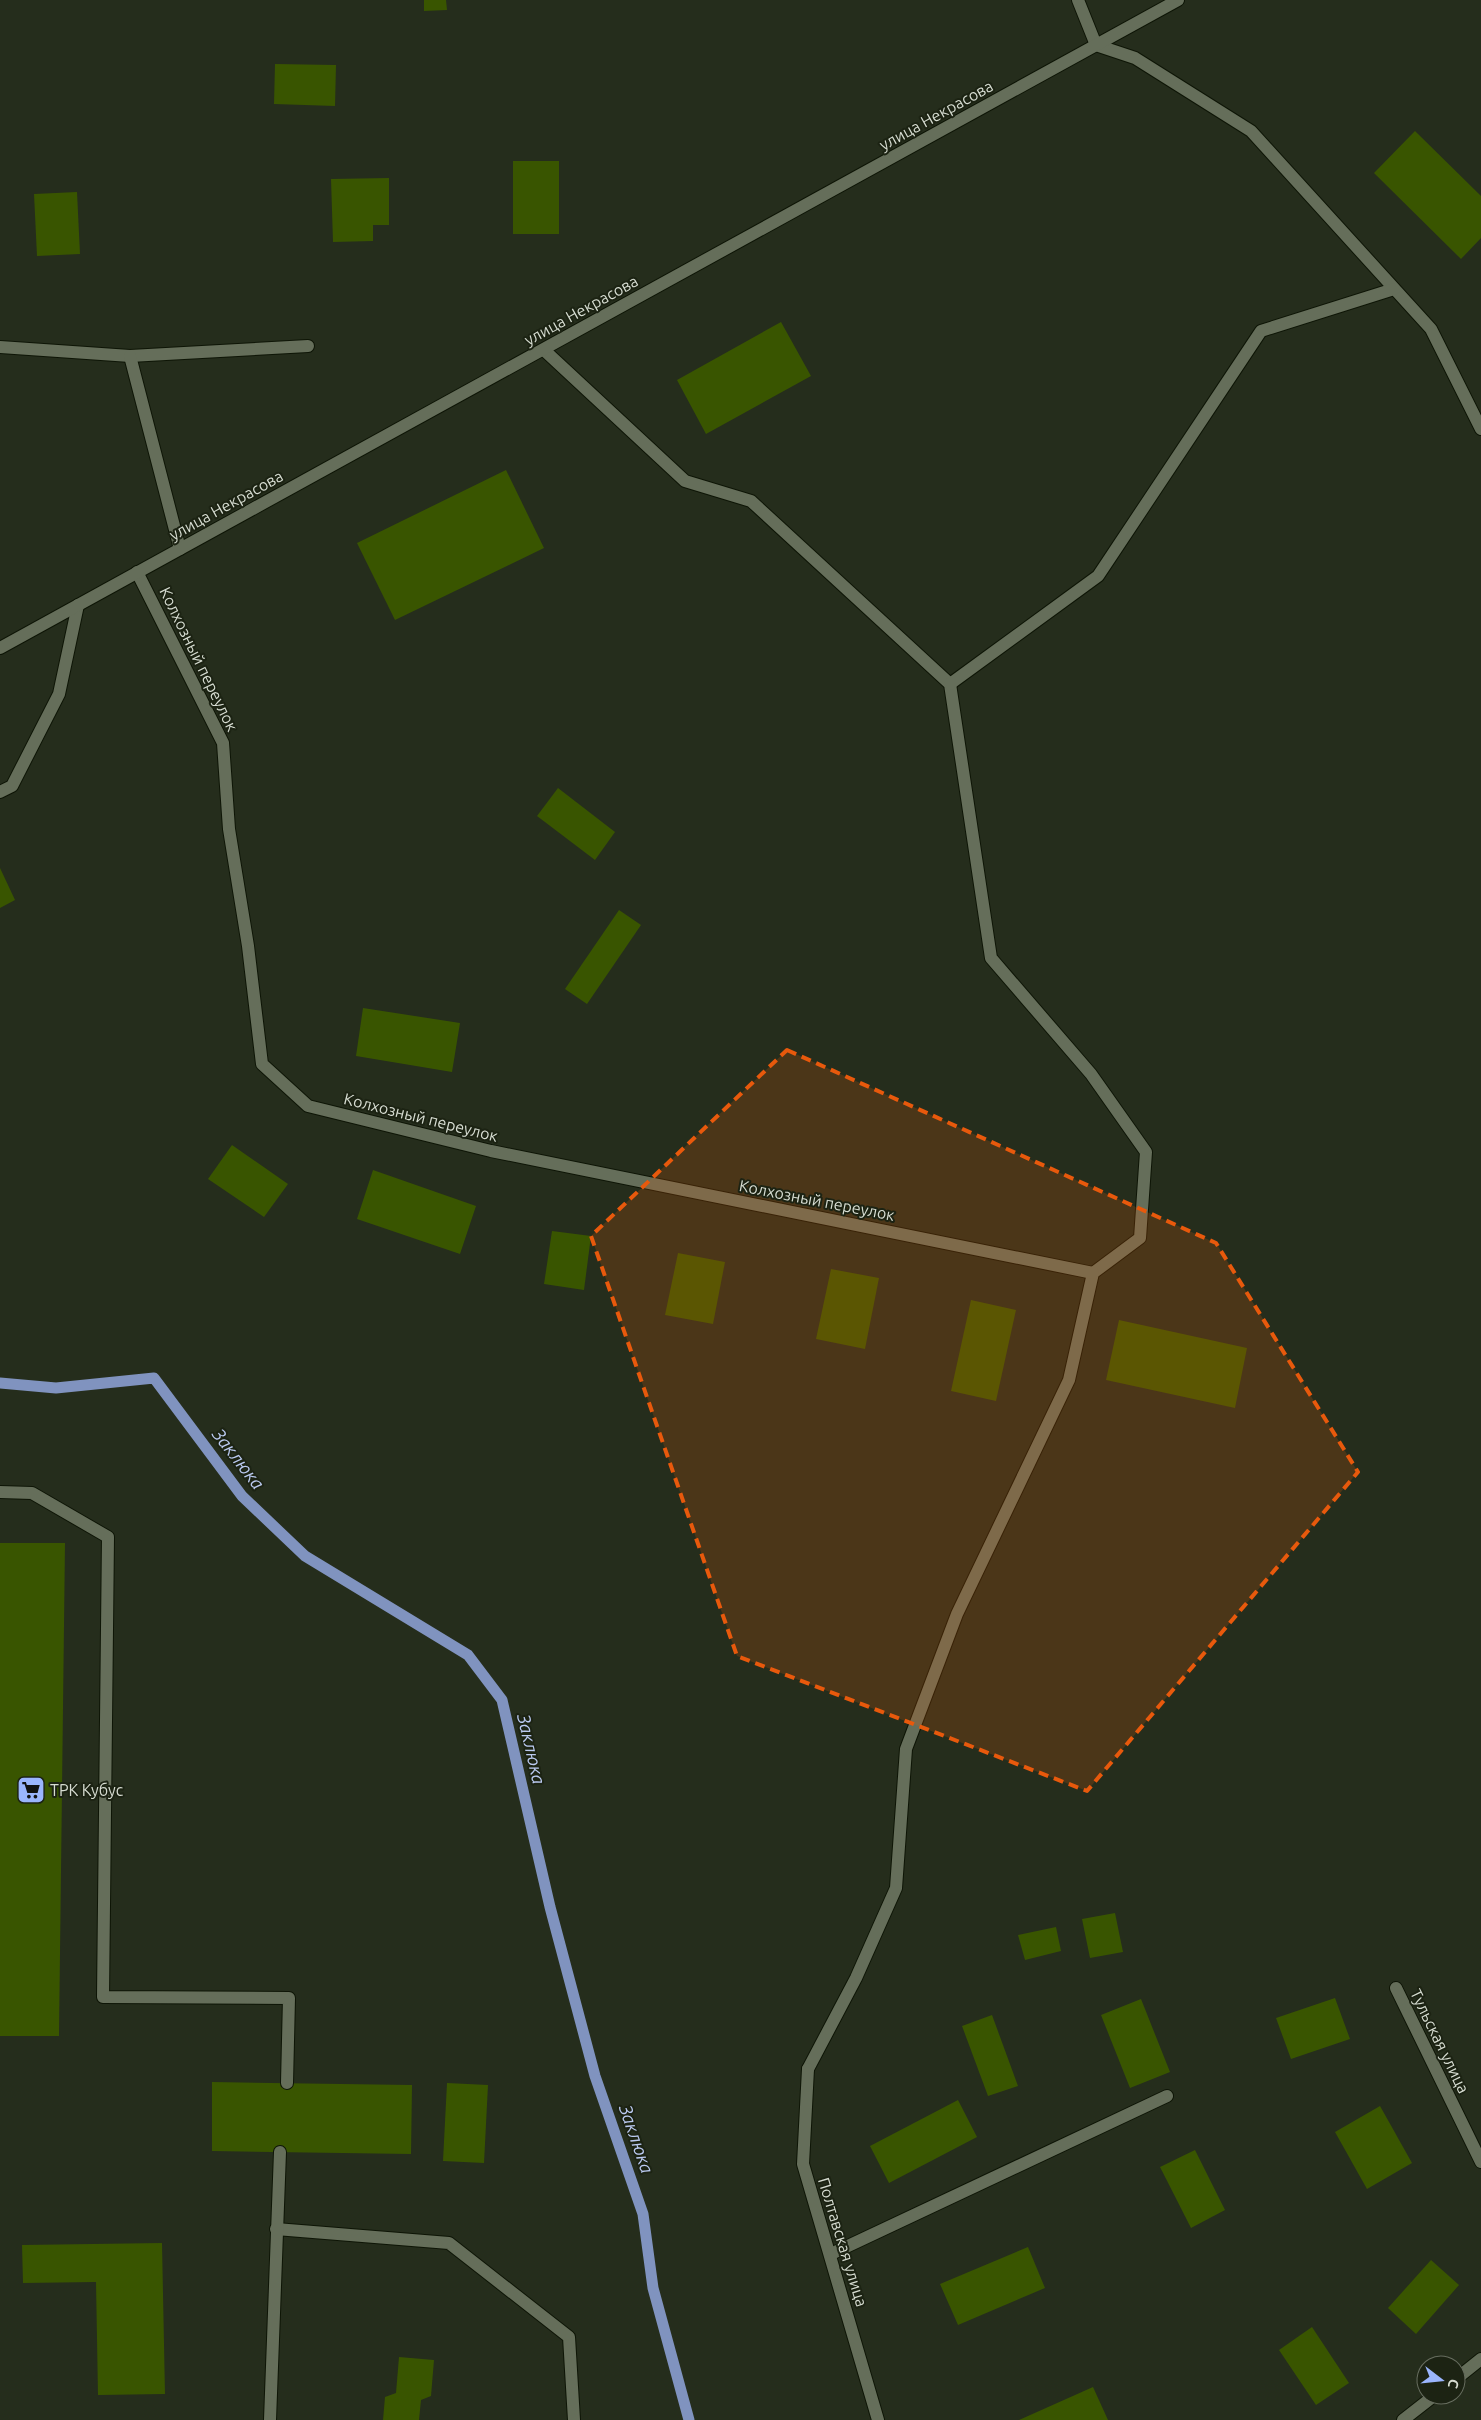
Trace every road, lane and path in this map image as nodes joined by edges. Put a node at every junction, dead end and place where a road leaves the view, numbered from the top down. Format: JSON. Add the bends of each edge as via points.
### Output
{"nodes":[{"id":1,"x":1078,"y":0,"type":"edge"},
{"id":2,"x":1178,"y":0,"type":"edge"},
{"id":3,"x":1096,"y":45,"type":"junction"},
{"id":4,"x":1394,"y":289,"type":"junction"},
{"id":5,"x":308,"y":346,"type":"dead end"},
{"id":6,"x":0,"y":347,"type":"edge"},
{"id":7,"x":544,"y":350,"type":"junction"},
{"id":8,"x":130,"y":356,"type":"junction"},
{"id":9,"x":1481,"y":429,"type":"edge"},
{"id":10,"x":180,"y":549,"type":"junction"},
{"id":11,"x":138,"y":572,"type":"junction"},
{"id":12,"x":78,"y":605,"type":"junction"},
{"id":13,"x":0,"y":648,"type":"edge"},
{"id":14,"x":950,"y":684,"type":"junction"},
{"id":15,"x":0,"y":792,"type":"edge"},
{"id":16,"x":1093,"y":1273,"type":"junction"},
{"id":17,"x":0,"y":1492,"type":"edge"},
{"id":18,"x":1396,"y":1988,"type":"dead end"},
{"id":19,"x":287,"y":2084,"type":"dead end"},
{"id":20,"x":1167,"y":2096,"type":"dead end"},
{"id":21,"x":280,"y":2152,"type":"dead end"},
{"id":22,"x":1481,"y":2162,"type":"edge"},
{"id":23,"x":276,"y":2229,"type":"junction"},
{"id":24,"x":831,"y":2254,"type":"junction"},
{"id":25,"x":1481,"y":2359,"type":"edge"},
{"id":26,"x":1466,"y":2371,"type":"edge"},
{"id":27,"x":1422,"y":2405,"type":"edge"},
{"id":28,"x":270,"y":2420,"type":"edge"},
{"id":29,"x":574,"y":2420,"type":"edge"},
{"id":30,"x":878,"y":2420,"type":"edge"},
{"id":31,"x":1403,"y":2420,"type":"edge"}],
"edges":[{"from":1,"to":3,"type":"street"},
{"from":2,"to":3,"type":"street","name":"улица Некрасова"},
{"from":3,"to":4,"type":"street","via":[[1135,58],[1251,131]]},
{"from":3,"to":7,"type":"street","name":"улица Некрасова"},
{"from":4,"to":9,"type":"street","via":[[1431,329]]},
{"from":4,"to":14,"type":"street","via":[[1261,331],[1098,576]]},
{"from":5,"to":8,"type":"street"},
{"from":6,"to":8,"type":"street"},
{"from":7,"to":10,"type":"street","name":"улица Некрасова"},
{"from":7,"to":14,"type":"street","via":[[685,481],[751,501]]},
{"from":8,"to":10,"type":"street"},
{"from":10,"to":11,"type":"street","name":"улица Некрасова"},
{"from":11,"to":12,"type":"street","name":"улица Некрасова"},
{"from":11,"to":16,"type":"street","name":"Колхозный переулок","via":[[223,743],[229,830],[248,946],[262,1064],[308,1106],[492,1151]]},
{"from":12,"to":13,"type":"street","name":"улица Некрасова"},
{"from":12,"to":15,"type":"street","via":[[59,694],[12,786]]},
{"from":14,"to":16,"type":"street","via":[[991,958],[1091,1074],[1146,1152],[1140,1238]]},
{"from":16,"to":24,"type":"street","name":"Полтавская улица","via":[[1069,1380],[957,1614],[906,1749],[896,1888],[856,1978],[808,2069],[803,2164]]},
{"from":17,"to":19,"type":"street","via":[[32,1493],[108,1537],[103,1997],[289,1998]]},
{"from":18,"to":22,"type":"street","name":"Тульская улица"},
{"from":20,"to":24,"type":"street"},
{"from":21,"to":23,"type":"street"},
{"from":23,"to":28,"type":"street"},
{"from":23,"to":29,"type":"street","via":[[449,2244],[569,2337]]},
{"from":24,"to":30,"type":"street","name":"Полтавская улица"},
{"from":25,"to":26,"type":"street"},
{"from":27,"to":31,"type":"street"}]}
